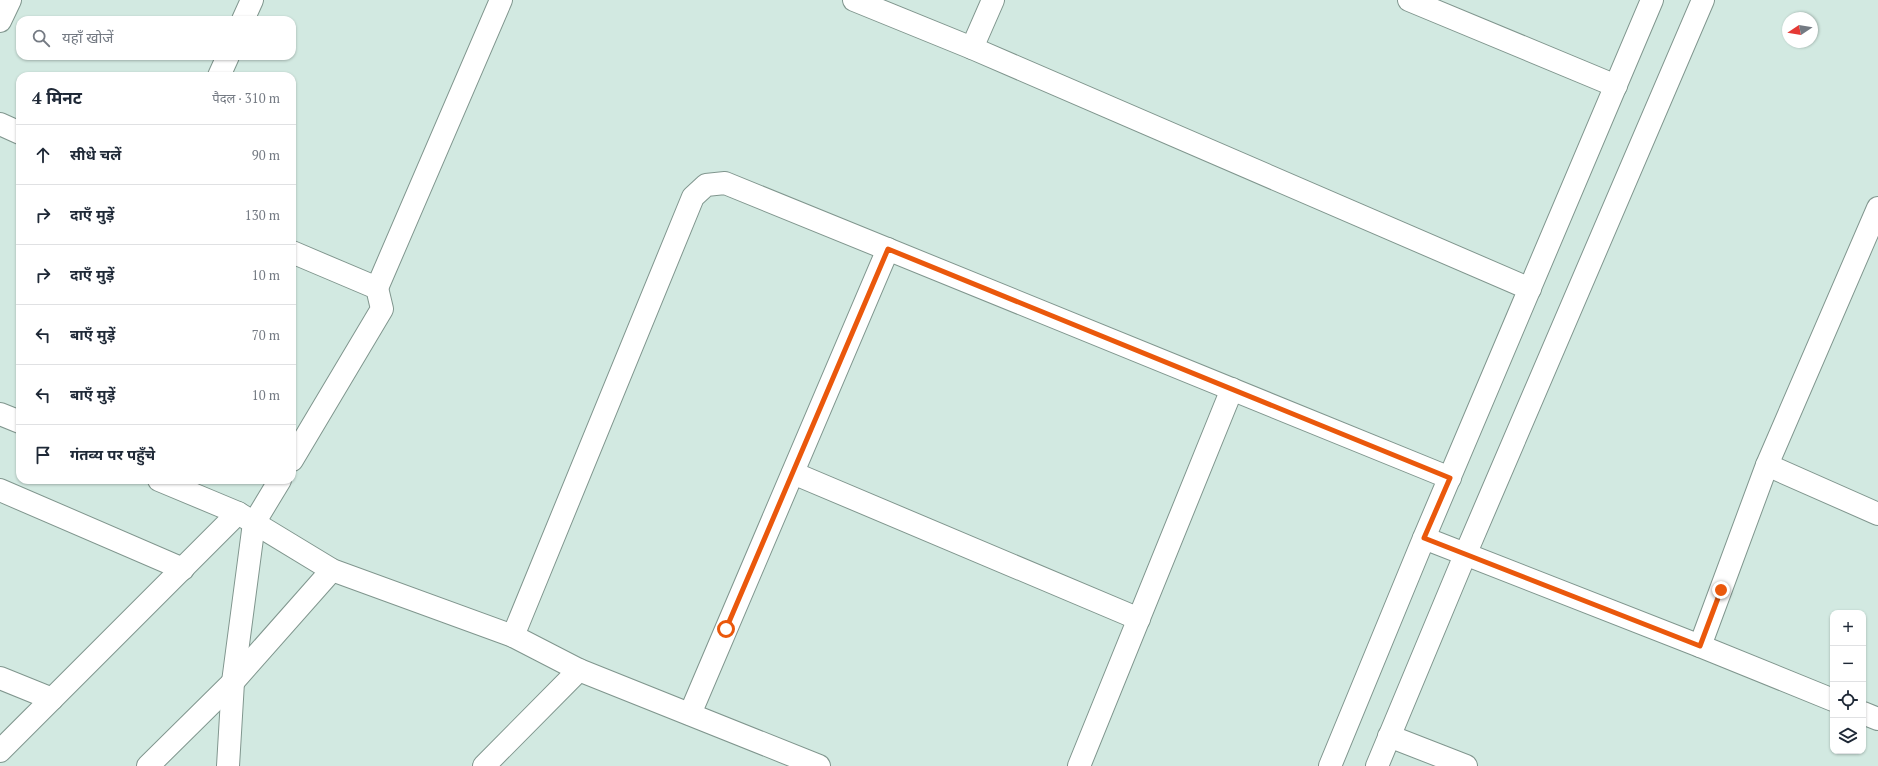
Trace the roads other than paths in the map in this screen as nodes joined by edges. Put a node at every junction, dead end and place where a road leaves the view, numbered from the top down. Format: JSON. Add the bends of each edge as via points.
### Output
{"nodes":[{"id":1,"x":10,"y":0,"type":"edge"},
{"id":2,"x":252,"y":0,"type":"edge"},
{"id":3,"x":501,"y":0,"type":"edge"},
{"id":4,"x":854,"y":0,"type":"edge"},
{"id":5,"x":993,"y":0,"type":"edge"},
{"id":6,"x":1409,"y":0,"type":"edge"},
{"id":7,"x":1652,"y":0,"type":"edge"},
{"id":8,"x":1703,"y":0,"type":"edge"},
{"id":9,"x":245,"y":16,"type":"edge"},
{"id":10,"x":0,"y":21,"type":"edge"},
{"id":11,"x":972,"y":48,"type":"junction"},
{"id":12,"x":226,"y":60,"type":"edge"},
{"id":13,"x":222,"y":72,"type":"edge"},
{"id":14,"x":1616,"y":86,"type":"junction"},
{"id":15,"x":0,"y":124,"type":"edge"},
{"id":16,"x":16,"y":131,"type":"edge"},
{"id":17,"x":1878,"y":208,"type":"edge"},
{"id":18,"x":888,"y":249,"type":"junction"},
{"id":19,"x":296,"y":254,"type":"edge"},
{"id":20,"x":377,"y":288,"type":"junction"},
{"id":21,"x":1530,"y":289,"type":"junction"},
{"id":22,"x":1232,"y":389,"type":"junction"},
{"id":23,"x":0,"y":414,"type":"edge"},
{"id":24,"x":16,"y":420,"type":"edge"},
{"id":25,"x":296,"y":453,"type":"edge"},
{"id":26,"x":1768,"y":465,"type":"junction"},
{"id":27,"x":793,"y":473,"type":"junction"},
{"id":28,"x":1450,"y":478,"type":"junction"},
{"id":29,"x":168,"y":484,"type":"edge"},
{"id":30,"x":276,"y":484,"type":"edge"},
{"id":31,"x":0,"y":490,"type":"edge"},
{"id":32,"x":1878,"y":514,"type":"edge"},
{"id":33,"x":246,"y":518,"type":"junction"},
{"id":34,"x":1424,"y":538,"type":"junction"},
{"id":35,"x":1464,"y":555,"type":"junction"},
{"id":36,"x":183,"y":570,"type":"junction"},
{"id":37,"x":332,"y":570,"type":"junction"},
{"id":38,"x":1139,"y":619,"type":"junction"},
{"id":39,"x":513,"y":636,"type":"junction"},
{"id":40,"x":1700,"y":646,"type":"junction"},
{"id":41,"x":580,"y":670,"type":"junction"},
{"id":42,"x":0,"y":678,"type":"edge"},
{"id":43,"x":233,"y":682,"type":"junction"},
{"id":44,"x":52,"y":699,"type":"junction"},
{"id":45,"x":1830,"y":699,"type":"edge"},
{"id":46,"x":690,"y":714,"type":"junction"},
{"id":47,"x":1866,"y":714,"type":"edge"},
{"id":48,"x":1878,"y":719,"type":"edge"},
{"id":49,"x":1389,"y":736,"type":"junction"},
{"id":50,"x":0,"y":751,"type":"edge"},
{"id":51,"x":148,"y":766,"type":"edge"},
{"id":52,"x":228,"y":766,"type":"edge"},
{"id":53,"x":484,"y":766,"type":"edge"},
{"id":54,"x":819,"y":766,"type":"edge"},
{"id":55,"x":1079,"y":766,"type":"edge"},
{"id":56,"x":1330,"y":766,"type":"edge"},
{"id":57,"x":1377,"y":766,"type":"edge"},
{"id":58,"x":1466,"y":766,"type":"edge"}],
"edges":[{"from":1,"to":10,"type":"street"},
{"from":2,"to":9,"type":"street"},
{"from":3,"to":20,"type":"street"},
{"from":4,"to":11,"type":"street"},
{"from":5,"to":11,"type":"street"},
{"from":6,"to":14,"type":"street"},
{"from":7,"to":14,"type":"street"},
{"from":8,"to":35,"type":"street"},
{"from":11,"to":21,"type":"street"},
{"from":12,"to":13,"type":"street"},
{"from":14,"to":21,"type":"street"},
{"from":15,"to":16,"type":"street"},
{"from":17,"to":26,"type":"street"},
{"from":18,"to":22,"type":"street"},
{"from":18,"to":27,"type":"street"},
{"from":18,"to":39,"type":"street","via":[[725,183],[706,185],[693,197]]},
{"from":19,"to":20,"type":"street"},
{"from":20,"to":25,"type":"street","via":[[382,309]]},
{"from":21,"to":28,"type":"street"},
{"from":22,"to":28,"type":"street"},
{"from":22,"to":38,"type":"street"},
{"from":23,"to":24,"type":"street"},
{"from":26,"to":32,"type":"street"},
{"from":26,"to":40,"type":"street"},
{"from":27,"to":38,"type":"street"},
{"from":27,"to":46,"type":"street"},
{"from":28,"to":34,"type":"street"},
{"from":29,"to":33,"type":"street"},
{"from":30,"to":33,"type":"street"},
{"from":31,"to":36,"type":"street"},
{"from":33,"to":36,"type":"street"},
{"from":33,"to":37,"type":"street"},
{"from":33,"to":43,"type":"street"},
{"from":34,"to":35,"type":"street"},
{"from":34,"to":56,"type":"street"},
{"from":35,"to":40,"type":"street"},
{"from":35,"to":49,"type":"street"},
{"from":36,"to":44,"type":"street"},
{"from":37,"to":39,"type":"street"},
{"from":37,"to":43,"type":"street"},
{"from":38,"to":55,"type":"street"},
{"from":39,"to":41,"type":"street"},
{"from":40,"to":45,"type":"street"},
{"from":41,"to":46,"type":"street"},
{"from":41,"to":53,"type":"street"},
{"from":42,"to":44,"type":"street"},
{"from":43,"to":51,"type":"street"},
{"from":43,"to":52,"type":"street"},
{"from":44,"to":50,"type":"street"},
{"from":46,"to":54,"type":"street"},
{"from":47,"to":48,"type":"street"},
{"from":49,"to":57,"type":"street"},
{"from":49,"to":58,"type":"street"}]}
